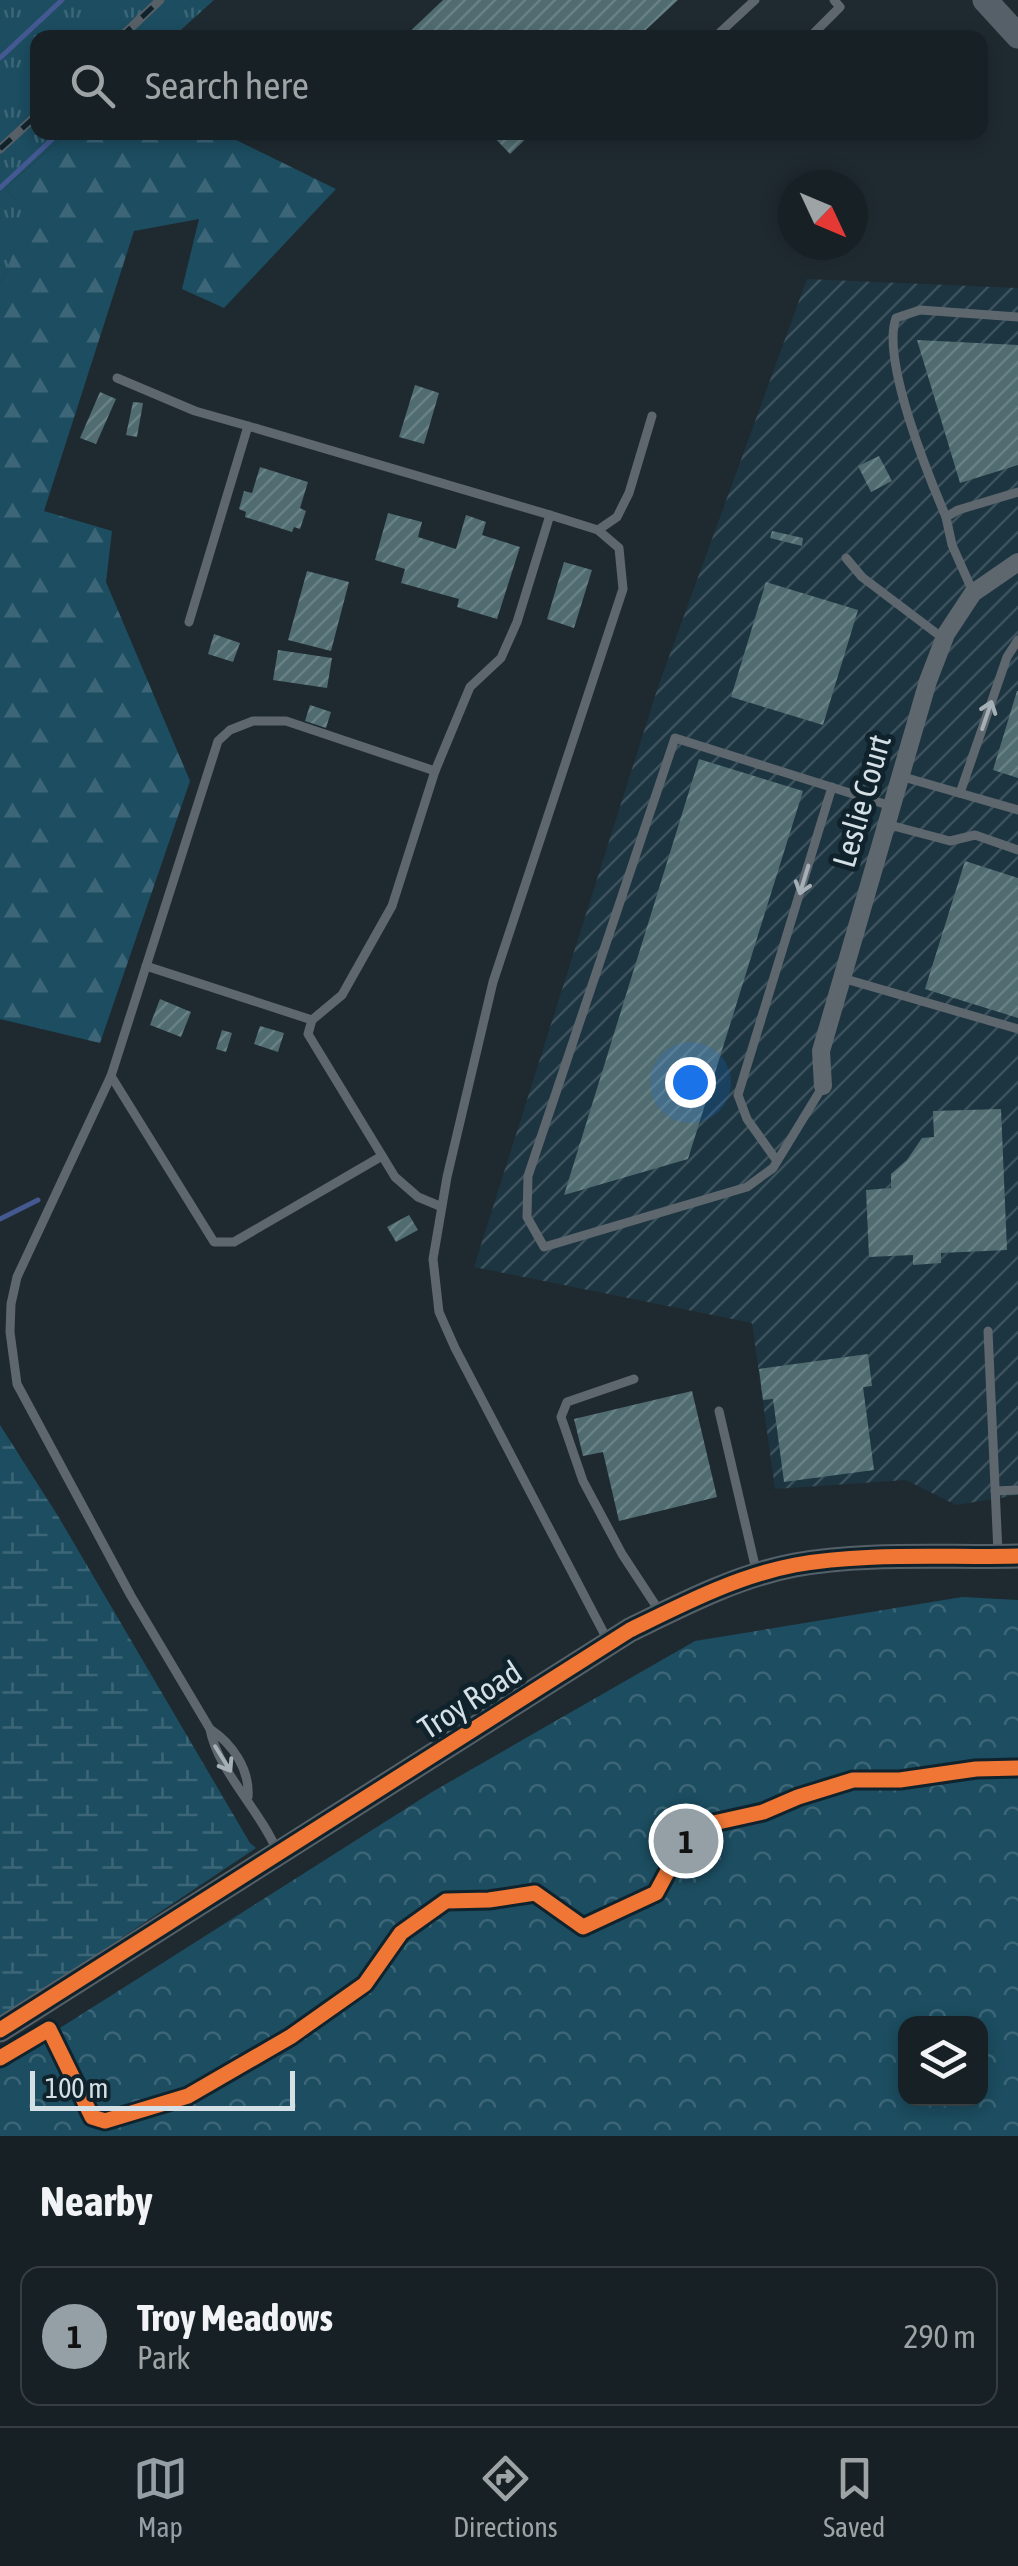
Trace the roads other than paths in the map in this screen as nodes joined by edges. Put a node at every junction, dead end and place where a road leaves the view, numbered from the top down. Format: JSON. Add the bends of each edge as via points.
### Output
{"nodes":[{"id":1,"x":755,"y":0,"type":"edge"},
{"id":2,"x":834,"y":0,"type":"edge"},
{"id":3,"x":985,"y":0,"type":"edge"},
{"id":4,"x":723,"y":30,"type":"edge"},
{"id":5,"x":817,"y":30,"type":"edge"},
{"id":6,"x":1018,"y":36,"type":"edge"},
{"id":7,"x":1018,"y":316,"type":"edge"},
{"id":8,"x":117,"y":378,"type":"dead end"},
{"id":9,"x":652,"y":416,"type":"dead end"},
{"id":10,"x":248,"y":426,"type":"junction"},
{"id":11,"x":1018,"y":492,"type":"edge"},
{"id":12,"x":550,"y":515,"type":"junction"},
{"id":13,"x":946,"y":517,"type":"junction"},
{"id":14,"x":598,"y":530,"type":"junction"},
{"id":15,"x":846,"y":558,"type":"dead end"},
{"id":16,"x":1018,"y":562,"type":"edge"},
{"id":17,"x":973,"y":594,"type":"junction"},
{"id":18,"x":190,"y":622,"type":"dead end"},
{"id":19,"x":944,"y":639,"type":"junction"},
{"id":20,"x":1018,"y":640,"type":"edge"},
{"id":21,"x":435,"y":770,"type":"junction"},
{"id":22,"x":900,"y":776,"type":"junction"},
{"id":23,"x":832,"y":787,"type":"junction"},
{"id":24,"x":960,"y":793,"type":"junction"},
{"id":25,"x":1018,"y":810,"type":"edge"},
{"id":26,"x":889,"y":815,"type":"junction"},
{"id":27,"x":1018,"y":850,"type":"edge"},
{"id":28,"x":146,"y":966,"type":"junction"},
{"id":29,"x":842,"y":978,"type":"junction"},
{"id":30,"x":312,"y":1020,"type":"junction"},
{"id":31,"x":1018,"y":1029,"type":"edge"},
{"id":32,"x":111,"y":1076,"type":"junction"},
{"id":33,"x":823,"y":1086,"type":"joint"},
{"id":34,"x":382,"y":1156,"type":"junction"},
{"id":35,"x":777,"y":1161,"type":"junction"},
{"id":36,"x":442,"y":1207,"type":"junction"},
{"id":37,"x":988,"y":1332,"type":"dead end"},
{"id":38,"x":634,"y":1379,"type":"dead end"},
{"id":39,"x":718,"y":1411,"type":"dead end"},
{"id":40,"x":1018,"y":1490,"type":"edge"},
{"id":41,"x":996,"y":1491,"type":"junction"},
{"id":42,"x":1008,"y":1556,"type":"edge"},
{"id":43,"x":758,"y":1576,"type":"junction"},
{"id":44,"x":662,"y":1614,"type":"junction"},
{"id":45,"x":609,"y":1644,"type":"junction"},
{"id":46,"x":278,"y":1854,"type":"junction"},
{"id":47,"x":0,"y":2030,"type":"edge"}],
"edges":[{"from":1,"to":4,"type":"lane"},
{"from":2,"to":5,"type":"lane","via":[[840,7]]},
{"from":3,"to":6,"type":"street"},
{"from":7,"to":13,"type":"lane","via":[[920,310],[896,318],[892,327],[894,358]]},
{"from":8,"to":10,"type":"lane"},
{"from":9,"to":14,"type":"lane","via":[[629,492],[617,517]]},
{"from":10,"to":12,"type":"lane"},
{"from":10,"to":18,"type":"lane"},
{"from":11,"to":13,"type":"lane"},
{"from":12,"to":14,"type":"lane"},
{"from":12,"to":21,"type":"lane","via":[[501,658],[470,687]]},
{"from":13,"to":17,"type":"lane"},
{"from":14,"to":36,"type":"lane","via":[[619,548],[623,589],[493,982]]},
{"from":15,"to":19,"type":"lane"},
{"from":16,"to":17,"type":"street","name":"Leslie Court"},
{"from":17,"to":19,"type":"street","name":"Leslie Court"},
{"from":19,"to":22,"type":"street","name":"Leslie Court"},
{"from":24,"to":20,"type":"lane","one_way":true},
{"from":21,"to":28,"type":"lane","via":[[286,721],[264,719],[230,730],[213,752]]},
{"from":21,"to":30,"type":"lane","via":[[392,906],[342,995]]},
{"from":22,"to":24,"type":"lane"},
{"from":22,"to":26,"type":"street","name":"Leslie Court"},
{"from":23,"to":26,"type":"lane"},
{"from":23,"to":35,"type":"lane","one_way":true,"via":[[738,1095]]},
{"from":23,"to":35,"type":"lane","via":[[674,738],[528,1176],[527,1217],[544,1247],[747,1187]]},
{"from":24,"to":25,"type":"lane"},
{"from":26,"to":27,"type":"lane","via":[[950,841],[975,835]]},
{"from":26,"to":29,"type":"street","name":"Leslie Court"},
{"from":28,"to":30,"type":"lane"},
{"from":28,"to":32,"type":"lane"},
{"from":29,"to":31,"type":"lane"},
{"from":29,"to":33,"type":"street","name":"Leslie Court","via":[[820,1051]]},
{"from":30,"to":34,"type":"lane","via":[[308,1034]]},
{"from":32,"to":34,"type":"lane","via":[[214,1242],[234,1242]]},
{"from":32,"to":46,"type":"lane","via":[[17,1277],[11,1304],[18,1384],[130,1596],[210,1729],[232,1748]]},
{"from":33,"to":35,"type":"lane"},
{"from":34,"to":36,"type":"lane","via":[[418,1197]]},
{"from":36,"to":45,"type":"lane","via":[[433,1259],[440,1312]]},
{"from":37,"to":41,"type":"lane"},
{"from":38,"to":44,"type":"lane","via":[[567,1402],[561,1417],[583,1481]]},
{"from":39,"to":43,"type":"lane"},
{"from":40,"to":41,"type":"lane"},
{"from":41,"to":42,"type":"lane"},
{"from":42,"to":43,"type":"street","name":"Troy Road","via":[[796,1565]]},
{"from":43,"to":44,"type":"street","name":"Troy Road"},
{"from":44,"to":45,"type":"street","name":"Troy Road"},
{"from":45,"to":46,"type":"street","name":"Troy Road"},
{"from":46,"to":47,"type":"street","name":"Troy Road"}]}
